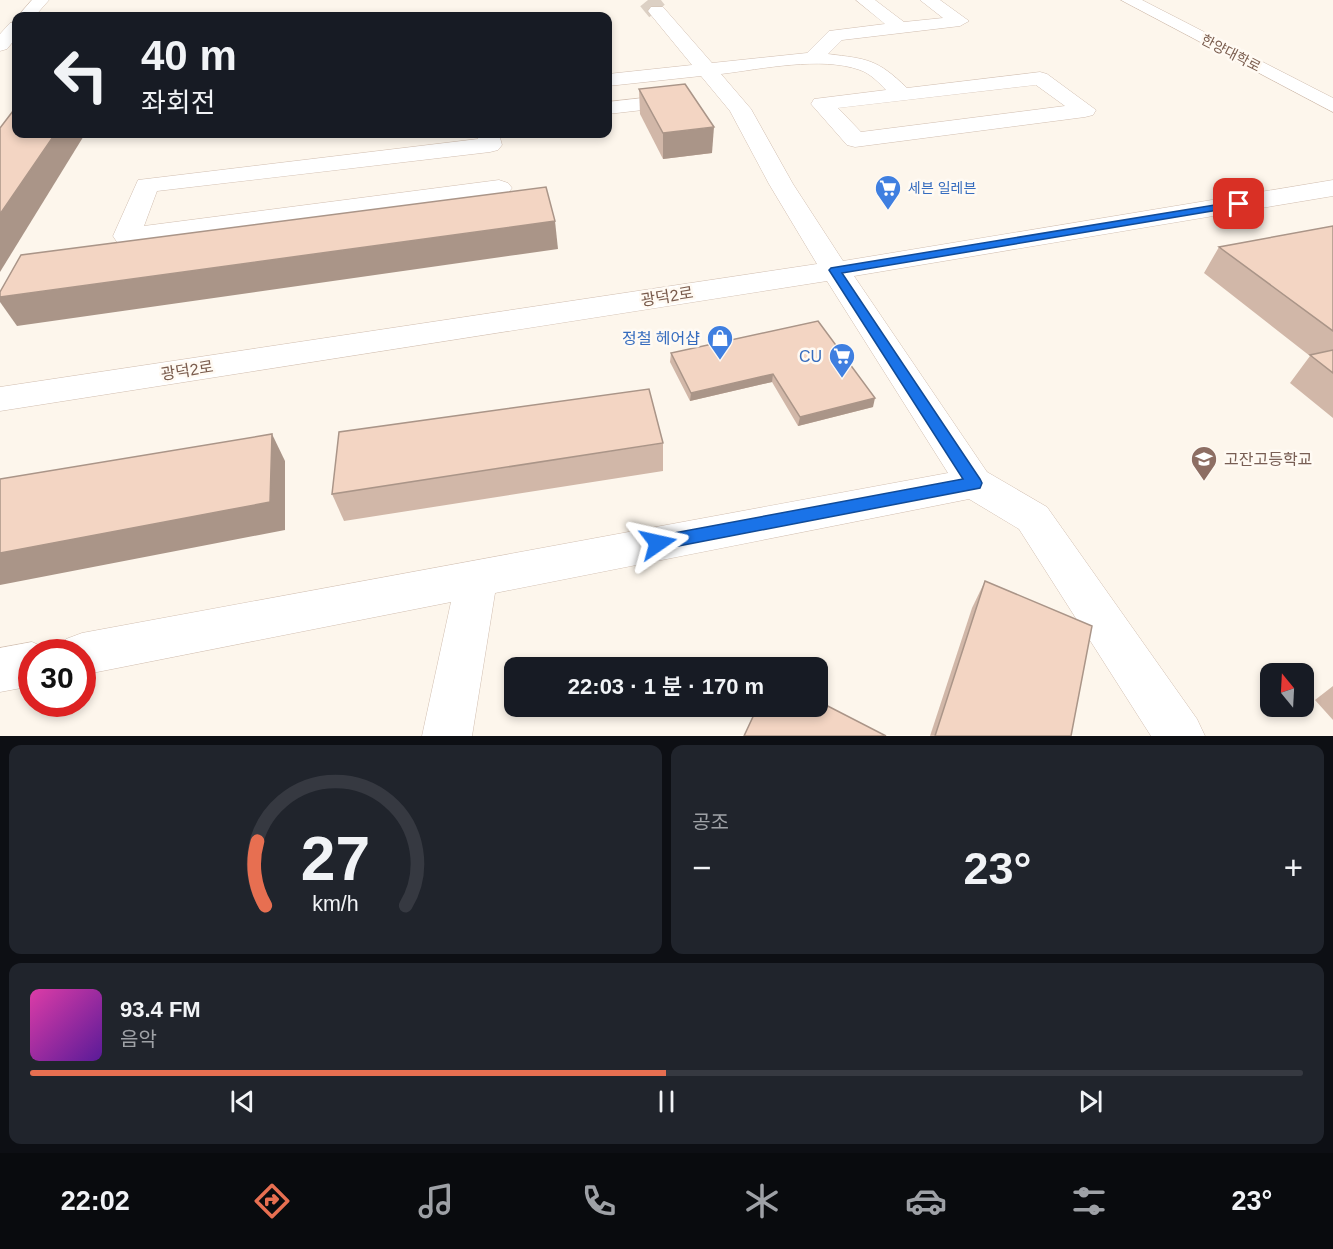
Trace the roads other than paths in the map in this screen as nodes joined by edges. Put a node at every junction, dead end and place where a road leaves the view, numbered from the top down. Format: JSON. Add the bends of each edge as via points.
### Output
{"nodes":[{"id":1,"x":41,"y":0,"type":"edge"},
{"id":2,"x":864,"y":0,"type":"edge"},
{"id":3,"x":928,"y":0,"type":"edge"},
{"id":4,"x":1129,"y":0,"type":"edge"},
{"id":5,"x":1160,"y":0,"type":"edge"},
{"id":6,"x":657,"y":11,"type":"tunnel mouth"},
{"id":7,"x":30,"y":12,"type":"edge"},
{"id":8,"x":900,"y":28,"type":"junction"},
{"id":9,"x":12,"y":32,"type":"edge"},
{"id":10,"x":0,"y":45,"type":"edge"},
{"id":11,"x":813,"y":58,"type":"junction"},
{"id":12,"x":706,"y":69,"type":"junction"},
{"id":13,"x":612,"y":80,"type":"edge"},
{"id":14,"x":1333,"y":87,"type":"edge"},
{"id":15,"x":902,"y":94,"type":"junction"},
{"id":16,"x":678,"y":100,"type":"edge"},
{"id":17,"x":1333,"y":106,"type":"edge"},
{"id":18,"x":612,"y":108,"type":"edge"},
{"id":19,"x":489,"y":138,"type":"edge"},
{"id":20,"x":498,"y":188,"type":"dead end"},
{"id":21,"x":1333,"y":188,"type":"edge"},
{"id":22,"x":835,"y":270,"type":"junction"},
{"id":23,"x":0,"y":399,"type":"edge"},
{"id":24,"x":974,"y":483,"type":"junction"},
{"id":25,"x":477,"y":577,"type":"junction"},
{"id":26,"x":96,"y":651,"type":"edge"},
{"id":27,"x":18,"y":667,"type":"edge"},
{"id":28,"x":0,"y":670,"type":"edge"},
{"id":29,"x":447,"y":736,"type":"edge"},
{"id":30,"x":1180,"y":736,"type":"edge"}],
"edges":[{"from":1,"to":7,"type":"street"},
{"from":2,"to":8,"type":"street"},
{"from":3,"to":8,"type":"street","via":[[960,21]]},
{"from":4,"to":17,"type":"street","name":"한양대학로"},
{"from":5,"to":14,"type":"street","name":"한양대학로"},
{"from":6,"to":12,"type":"street"},
{"from":8,"to":11,"type":"street","via":[[837,35]]},
{"from":9,"to":10,"type":"street"},
{"from":11,"to":12,"type":"street"},
{"from":11,"to":15,"type":"street","via":[[863,64],[878,71]]},
{"from":12,"to":13,"type":"street"},
{"from":12,"to":22,"type":"street","via":[[740,109]]},
{"from":15,"to":15,"type":"street","via":[[1040,78],[1085,110],[855,140],[822,104]]},
{"from":16,"to":18,"type":"street"},
{"from":19,"to":20,"type":"street","via":[[490,145],[147,185],[127,236]]},
{"from":21,"to":22,"type":"street","name":"광덕2로"},
{"from":22,"to":23,"type":"street","name":"광덕2로"},
{"from":22,"to":24,"type":"street"},
{"from":24,"to":25,"type":"street"},
{"from":24,"to":30,"type":"street","via":[[1033,518]]},
{"from":25,"to":26,"type":"street"},
{"from":25,"to":29,"type":"street"},
{"from":27,"to":28,"type":"street"}]}
